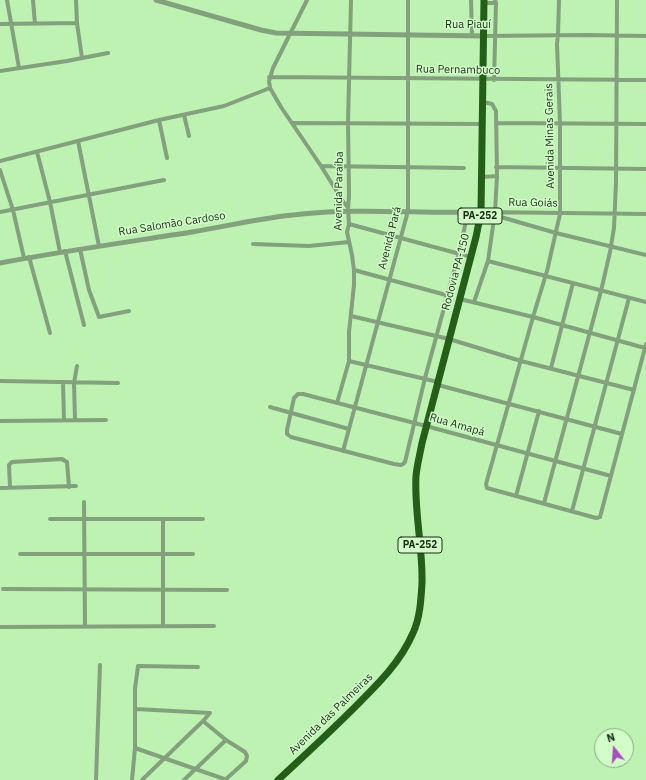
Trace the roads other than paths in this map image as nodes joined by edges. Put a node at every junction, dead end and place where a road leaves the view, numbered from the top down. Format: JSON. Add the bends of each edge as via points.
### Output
{"nodes":[{"id":1,"x":7,"y":0,"type":"edge"},
{"id":2,"x":33,"y":0,"type":"edge"},
{"id":3,"x":76,"y":0,"type":"edge"},
{"id":4,"x":156,"y":0,"type":"edge"},
{"id":5,"x":307,"y":0,"type":"edge"},
{"id":6,"x":351,"y":0,"type":"edge"},
{"id":7,"x":408,"y":0,"type":"edge"},
{"id":8,"x":471,"y":0,"type":"edge"},
{"id":9,"x":559,"y":0,"type":"edge"},
{"id":10,"x":617,"y":0,"type":"edge"},
{"id":11,"x":484,"y":2,"type":"edge"},
{"id":12,"x":496,"y":2,"type":"edge"},
{"id":13,"x":12,"y":23,"type":"junction"},
{"id":14,"x":77,"y":23,"type":"junction"},
{"id":15,"x":0,"y":24,"type":"edge"},
{"id":16,"x":35,"y":24,"type":"junction"},
{"id":17,"x":290,"y":34,"type":"junction"},
{"id":18,"x":350,"y":34,"type":"junction"},
{"id":19,"x":408,"y":34,"type":"junction"},
{"id":20,"x":472,"y":35,"type":"junction"},
{"id":21,"x":496,"y":35,"type":"junction"},
{"id":22,"x":558,"y":35,"type":"junction"},
{"id":23,"x":617,"y":35,"type":"junction"},
{"id":24,"x":483,"y":36,"type":"junction"},
{"id":25,"x":646,"y":36,"type":"edge"},
{"id":26,"x":108,"y":53,"type":"dead end"},
{"id":27,"x":82,"y":58,"type":"junction"},
{"id":28,"x":19,"y":68,"type":"junction"},
{"id":29,"x":0,"y":71,"type":"edge"},
{"id":30,"x":269,"y":77,"type":"junction"},
{"id":31,"x":349,"y":78,"type":"junction"},
{"id":32,"x":408,"y":78,"type":"junction"},
{"id":33,"x":483,"y":79,"type":"junction"},
{"id":34,"x":494,"y":80,"type":"junction"},
{"id":35,"x":558,"y":80,"type":"junction"},
{"id":36,"x":617,"y":80,"type":"junction"},
{"id":37,"x":646,"y":80,"type":"edge"},
{"id":38,"x":270,"y":88,"type":"junction"},
{"id":39,"x":483,"y":102,"type":"junction"},
{"id":40,"x":184,"y":115,"type":"junction"},
{"id":41,"x":159,"y":120,"type":"junction"},
{"id":42,"x":348,"y":122,"type":"junction"},
{"id":43,"x":293,"y":123,"type":"junction"},
{"id":44,"x":408,"y":123,"type":"junction"},
{"id":45,"x":560,"y":123,"type":"junction"},
{"id":46,"x":483,"y":124,"type":"junction"},
{"id":47,"x":497,"y":124,"type":"junction"},
{"id":48,"x":616,"y":124,"type":"junction"},
{"id":49,"x":646,"y":124,"type":"edge"},
{"id":50,"x":189,"y":136,"type":"dead end"},
{"id":51,"x":78,"y":141,"type":"junction"},
{"id":52,"x":37,"y":152,"type":"junction"},
{"id":53,"x":167,"y":158,"type":"dead end"},
{"id":54,"x":0,"y":161,"type":"edge"},
{"id":55,"x":321,"y":166,"type":"junction"},
{"id":56,"x":348,"y":166,"type":"junction"},
{"id":57,"x":408,"y":167,"type":"junction"},
{"id":58,"x":464,"y":168,"type":"dead end"},
{"id":59,"x":496,"y":168,"type":"junction"},
{"id":60,"x":560,"y":168,"type":"junction"},
{"id":61,"x":616,"y":168,"type":"junction"},
{"id":62,"x":646,"y":169,"type":"edge"},
{"id":63,"x":0,"y":170,"type":"edge"},
{"id":64,"x":497,"y":176,"type":"junction"},
{"id":65,"x":482,"y":177,"type":"junction"},
{"id":66,"x":164,"y":180,"type":"dead end"},
{"id":67,"x":89,"y":194,"type":"junction"},
{"id":68,"x":50,"y":202,"type":"junction"},
{"id":69,"x":348,"y":209,"type":"junction"},
{"id":70,"x":13,"y":210,"type":"junction"},
{"id":71,"x":408,"y":211,"type":"junction"},
{"id":72,"x":0,"y":212,"type":"edge"},
{"id":73,"x":468,"y":212,"type":"junction"},
{"id":74,"x":481,"y":212,"type":"junction"},
{"id":75,"x":498,"y":212,"type":"junction"},
{"id":76,"x":615,"y":213,"type":"junction"},
{"id":77,"x":560,"y":214,"type":"junction"},
{"id":78,"x":646,"y":214,"type":"edge"},
{"id":79,"x":349,"y":224,"type":"junction"},
{"id":80,"x":556,"y":233,"type":"junction"},
{"id":81,"x":402,"y":237,"type":"junction"},
{"id":82,"x":349,"y":242,"type":"junction"},
{"id":83,"x":253,"y":244,"type":"dead end"},
{"id":84,"x":99,"y":246,"type":"junction"},
{"id":85,"x":611,"y":246,"type":"junction"},
{"id":86,"x":80,"y":249,"type":"junction"},
{"id":87,"x":62,"y":252,"type":"junction"},
{"id":88,"x":459,"y":253,"type":"junction"},
{"id":89,"x":646,"y":255,"type":"edge"},
{"id":90,"x":471,"y":257,"type":"junction"},
{"id":91,"x":27,"y":258,"type":"junction"},
{"id":92,"x":488,"y":261,"type":"junction"},
{"id":93,"x":0,"y":263,"type":"edge"},
{"id":94,"x":354,"y":270,"type":"junction"},
{"id":95,"x":545,"y":276,"type":"junction"},
{"id":96,"x":389,"y":280,"type":"junction"},
{"id":97,"x":573,"y":283,"type":"junction"},
{"id":98,"x":601,"y":290,"type":"junction"},
{"id":99,"x":446,"y":296,"type":"junction"},
{"id":100,"x":629,"y":298,"type":"junction"},
{"id":101,"x":460,"y":299,"type":"junction"},
{"id":102,"x":474,"y":302,"type":"junction"},
{"id":103,"x":646,"y":302,"type":"edge"},
{"id":104,"x":129,"y":310,"type":"dead end"},
{"id":105,"x":350,"y":316,"type":"junction"},
{"id":106,"x":533,"y":317,"type":"junction"},
{"id":107,"x":378,"y":322,"type":"junction"},
{"id":108,"x":84,"y":325,"type":"dead end"},
{"id":109,"x":562,"y":325,"type":"junction"},
{"id":110,"x":590,"y":332,"type":"junction"},
{"id":111,"x":50,"y":333,"type":"dead end"},
{"id":112,"x":436,"y":336,"type":"junction"},
{"id":113,"x":449,"y":339,"type":"junction"},
{"id":114,"x":618,"y":340,"type":"junction"},
{"id":115,"x":646,"y":346,"type":"edge"},
{"id":116,"x":521,"y":360,"type":"junction"},
{"id":117,"x":349,"y":361,"type":"junction"},
{"id":118,"x":367,"y":365,"type":"junction"},
{"id":119,"x":77,"y":366,"type":"dead end"},
{"id":120,"x":550,"y":368,"type":"junction"},
{"id":121,"x":579,"y":376,"type":"junction"},
{"id":122,"x":425,"y":378,"type":"junction"},
{"id":123,"x":0,"y":381,"type":"edge"},
{"id":124,"x":63,"y":382,"type":"junction"},
{"id":125,"x":74,"y":382,"type":"junction"},
{"id":126,"x":118,"y":383,"type":"dead end"},
{"id":127,"x":438,"y":383,"type":"junction"},
{"id":128,"x":606,"y":383,"type":"junction"},
{"id":129,"x":634,"y":390,"type":"junction"},
{"id":130,"x":337,"y":403,"type":"junction"},
{"id":131,"x":509,"y":403,"type":"junction"},
{"id":132,"x":270,"y":407,"type":"dead end"},
{"id":133,"x":355,"y":408,"type":"junction"},
{"id":134,"x":539,"y":411,"type":"junction"},
{"id":135,"x":290,"y":413,"type":"junction"},
{"id":136,"x":567,"y":418,"type":"junction"},
{"id":137,"x":64,"y":420,"type":"junction"},
{"id":138,"x":75,"y":420,"type":"junction"},
{"id":139,"x":106,"y":420,"type":"dead end"},
{"id":140,"x":0,"y":421,"type":"edge"},
{"id":141,"x":415,"y":423,"type":"junction"},
{"id":142,"x":595,"y":425,"type":"junction"},
{"id":143,"x":426,"y":426,"type":"junction"},
{"id":144,"x":349,"y":429,"type":"junction"},
{"id":145,"x":622,"y":434,"type":"junction"},
{"id":146,"x":497,"y":446,"type":"junction"},
{"id":147,"x":343,"y":450,"type":"junction"},
{"id":148,"x":527,"y":454,"type":"junction"},
{"id":149,"x":555,"y":461,"type":"junction"},
{"id":150,"x":583,"y":469,"type":"junction"},
{"id":151,"x":611,"y":476,"type":"junction"},
{"id":152,"x":76,"y":486,"type":"dead end"},
{"id":153,"x":10,"y":487,"type":"junction"},
{"id":154,"x":69,"y":487,"type":"junction"},
{"id":155,"x":0,"y":488,"type":"edge"},
{"id":156,"x":516,"y":496,"type":"junction"},
{"id":157,"x":84,"y":502,"type":"dead end"},
{"id":158,"x":544,"y":503,"type":"junction"},
{"id":159,"x":572,"y":511,"type":"junction"},
{"id":160,"x":50,"y":519,"type":"dead end"},
{"id":161,"x":84,"y":519,"type":"junction"},
{"id":162,"x":164,"y":519,"type":"junction"},
{"id":163,"x":203,"y":519,"type":"dead end"},
{"id":164,"x":20,"y":554,"type":"dead end"},
{"id":165,"x":84,"y":554,"type":"junction"},
{"id":166,"x":163,"y":554,"type":"junction"},
{"id":167,"x":193,"y":554,"type":"dead end"},
{"id":168,"x":3,"y":589,"type":"dead end"},
{"id":169,"x":84,"y":589,"type":"junction"},
{"id":170,"x":163,"y":590,"type":"junction"},
{"id":171,"x":227,"y":590,"type":"dead end"},
{"id":172,"x":84,"y":626,"type":"junction"},
{"id":173,"x":163,"y":626,"type":"junction"},
{"id":174,"x":214,"y":626,"type":"dead end"},
{"id":175,"x":0,"y":627,"type":"edge"},
{"id":176,"x":100,"y":665,"type":"dead end"},
{"id":177,"x":198,"y":667,"type":"dead end"},
{"id":178,"x":136,"y":709,"type":"junction"},
{"id":179,"x":203,"y":722,"type":"junction"},
{"id":180,"x":226,"y":740,"type":"junction"},
{"id":181,"x":135,"y":748,"type":"junction"},
{"id":182,"x":165,"y":759,"type":"junction"},
{"id":183,"x":196,"y":769,"type":"junction"},
{"id":184,"x":96,"y":780,"type":"edge"},
{"id":185,"x":132,"y":780,"type":"edge"},
{"id":186,"x":142,"y":780,"type":"edge"},
{"id":187,"x":184,"y":780,"type":"edge"},
{"id":188,"x":226,"y":780,"type":"edge"},
{"id":189,"x":278,"y":780,"type":"edge"}],
"edges":[{"from":1,"to":13,"type":"street"},
{"from":2,"to":16,"type":"street"},
{"from":3,"to":14,"type":"street"},
{"from":4,"to":17,"type":"street","name":"Rua Piauí","via":[[261,30]]},
{"from":5,"to":17,"type":"street"},
{"from":6,"to":18,"type":"street","name":"Avenida Paraíba"},
{"from":7,"to":19,"type":"street","name":"Avenida Pará"},
{"from":8,"to":20,"type":"street"},
{"from":9,"to":22,"type":"street","name":"Avenida Minas Gerais"},
{"from":10,"to":23,"type":"street"},
{"from":11,"to":12,"type":"street"},
{"from":11,"to":24,"type":"highway","name":"Rodovia PA-150","number":"PA-252"},
{"from":12,"to":21,"type":"street"},
{"from":13,"to":15,"type":"street"},
{"from":13,"to":16,"type":"street"},
{"from":13,"to":28,"type":"street"},
{"from":14,"to":16,"type":"street"},
{"from":14,"to":27,"type":"street"},
{"from":17,"to":18,"type":"street","name":"Rua Piauí"},
{"from":17,"to":30,"type":"street"},
{"from":18,"to":19,"type":"street","name":"Rua Piauí"},
{"from":18,"to":31,"type":"street","name":"Avenida Paraíba"},
{"from":19,"to":20,"type":"street","name":"Rua Piauí"},
{"from":19,"to":32,"type":"street","name":"Avenida Pará"},
{"from":20,"to":24,"type":"street","name":"Rua Piauí"},
{"from":21,"to":22,"type":"street","name":"Rua Piauí"},
{"from":21,"to":24,"type":"street","name":"Rua Piauí"},
{"from":21,"to":34,"type":"street"},
{"from":22,"to":23,"type":"street","name":"Rua Piauí"},
{"from":22,"to":35,"type":"street","name":"Avenida Minas Gerais"},
{"from":23,"to":25,"type":"street","name":"Rua Piauí"},
{"from":23,"to":36,"type":"street"},
{"from":24,"to":33,"type":"highway","name":"Rodovia PA-150","number":"PA-252"},
{"from":26,"to":27,"type":"street"},
{"from":27,"to":28,"type":"street"},
{"from":28,"to":29,"type":"street"},
{"from":30,"to":31,"type":"street","name":"Rua Pernambuco"},
{"from":30,"to":38,"type":"street"},
{"from":31,"to":32,"type":"street","name":"Rua Pernambuco"},
{"from":31,"to":42,"type":"street","name":"Avenida Paraíba"},
{"from":32,"to":33,"type":"street","name":"Rua Pernambuco"},
{"from":32,"to":44,"type":"street","name":"Avenida Pará"},
{"from":33,"to":34,"type":"street","name":"Rua Pernambuco"},
{"from":33,"to":39,"type":"highway","name":"Rodovia PA-150","number":"PA-252"},
{"from":34,"to":35,"type":"street","name":"Rua Pernambuco"},
{"from":35,"to":36,"type":"street","name":"Rua Pernambuco"},
{"from":35,"to":45,"type":"street","name":"Avenida Minas Gerais"},
{"from":36,"to":37,"type":"street","name":"Rua Pernambuco"},
{"from":36,"to":48,"type":"street"},
{"from":38,"to":40,"type":"street","via":[[224,106]]},
{"from":38,"to":43,"type":"street"},
{"from":39,"to":46,"type":"highway","name":"Rodovia PA-150","number":"PA-252"},
{"from":39,"to":47,"type":"street","via":[[494,106]]},
{"from":40,"to":41,"type":"street"},
{"from":40,"to":50,"type":"street"},
{"from":41,"to":51,"type":"street"},
{"from":41,"to":53,"type":"street"},
{"from":42,"to":43,"type":"street"},
{"from":42,"to":44,"type":"street"},
{"from":42,"to":56,"type":"street","name":"Avenida Paraíba"},
{"from":43,"to":55,"type":"street"},
{"from":44,"to":46,"type":"street"},
{"from":44,"to":57,"type":"street","name":"Avenida Pará"},
{"from":45,"to":47,"type":"street"},
{"from":45,"to":48,"type":"street"},
{"from":45,"to":60,"type":"street","name":"Avenida Minas Gerais"},
{"from":46,"to":65,"type":"highway","name":"Rodovia PA-150","number":"PA-252"},
{"from":47,"to":59,"type":"street"},
{"from":48,"to":49,"type":"street"},
{"from":48,"to":61,"type":"street"},
{"from":51,"to":52,"type":"street"},
{"from":51,"to":67,"type":"street"},
{"from":52,"to":54,"type":"street"},
{"from":52,"to":68,"type":"street"},
{"from":55,"to":56,"type":"street"},
{"from":55,"to":69,"type":"street"},
{"from":56,"to":57,"type":"street"},
{"from":56,"to":69,"type":"street","name":"Avenida Paraíba"},
{"from":57,"to":58,"type":"street"},
{"from":57,"to":71,"type":"street","name":"Avenida Pará"},
{"from":59,"to":60,"type":"street"},
{"from":59,"to":64,"type":"street"},
{"from":60,"to":61,"type":"street"},
{"from":60,"to":77,"type":"street","name":"Avenida Minas Gerais"},
{"from":61,"to":62,"type":"street"},
{"from":61,"to":76,"type":"street"},
{"from":63,"to":70,"type":"street"},
{"from":64,"to":65,"type":"street"},
{"from":64,"to":75,"type":"street"},
{"from":65,"to":74,"type":"highway","name":"Rodovia PA-150","number":"PA-252"},
{"from":66,"to":67,"type":"street"},
{"from":67,"to":68,"type":"street"},
{"from":67,"to":84,"type":"street"},
{"from":68,"to":70,"type":"street"},
{"from":68,"to":87,"type":"street"},
{"from":69,"to":71,"type":"street","name":"Rua Goiás"},
{"from":69,"to":79,"type":"street","name":"Avenida Paraíba"},
{"from":69,"to":84,"type":"street","name":"Rua Salomão Cardoso","via":[[283,216]]},
{"from":70,"to":72,"type":"street"},
{"from":70,"to":91,"type":"street"},
{"from":71,"to":73,"type":"street","name":"Rua Goiás"},
{"from":71,"to":81,"type":"street","name":"Avenida Pará"},
{"from":73,"to":74,"type":"street","name":"Rua Goiás"},
{"from":73,"to":88,"type":"street"},
{"from":74,"to":75,"type":"street","name":"Rua Goiás"},
{"from":74,"to":90,"type":"highway","name":"Rodovia PA-150","number":"PA-252"},
{"from":75,"to":77,"type":"street","name":"Rua Goiás"},
{"from":75,"to":80,"type":"street","via":[[501,217]]},
{"from":75,"to":92,"type":"street"},
{"from":76,"to":77,"type":"street","name":"Rua Goiás"},
{"from":76,"to":78,"type":"street","name":"Rua Goiás"},
{"from":76,"to":85,"type":"street"},
{"from":77,"to":80,"type":"street","name":"Avenida Minas Gerais"},
{"from":79,"to":81,"type":"street"},
{"from":79,"to":82,"type":"street","name":"Avenida Paraíba"},
{"from":80,"to":85,"type":"street"},
{"from":80,"to":95,"type":"street","name":"Avenida Minas Gerais"},
{"from":81,"to":88,"type":"street"},
{"from":81,"to":96,"type":"street","name":"Avenida Pará"},
{"from":82,"to":83,"type":"street","via":[[309,246]]},
{"from":82,"to":94,"type":"street","name":"Avenida Paraíba"},
{"from":84,"to":86,"type":"street","name":"Rua Salomão Cardoso"},
{"from":85,"to":89,"type":"street"},
{"from":85,"to":98,"type":"street"},
{"from":86,"to":87,"type":"street","name":"Rua Salomão Cardoso"},
{"from":86,"to":104,"type":"street","via":[[99,317]]},
{"from":87,"to":91,"type":"street","name":"Rua Salomão Cardoso"},
{"from":87,"to":108,"type":"street"},
{"from":88,"to":90,"type":"street"},
{"from":88,"to":99,"type":"street"},
{"from":90,"to":101,"type":"highway","name":"Rodovia PA-150","number":"PA-252"},
{"from":91,"to":93,"type":"street","name":"Rua Salomão Cardoso"},
{"from":91,"to":111,"type":"street"},
{"from":92,"to":95,"type":"street"},
{"from":92,"to":102,"type":"street"},
{"from":94,"to":96,"type":"street"},
{"from":94,"to":105,"type":"street","name":"Avenida Paraíba"},
{"from":95,"to":97,"type":"street"},
{"from":95,"to":106,"type":"street","name":"Avenida Minas Gerais"},
{"from":96,"to":99,"type":"street"},
{"from":96,"to":107,"type":"street","name":"Avenida Pará"},
{"from":97,"to":98,"type":"street"},
{"from":97,"to":109,"type":"street"},
{"from":98,"to":100,"type":"street"},
{"from":98,"to":110,"type":"street"},
{"from":99,"to":112,"type":"street"},
{"from":100,"to":103,"type":"street"},
{"from":100,"to":114,"type":"street"},
{"from":101,"to":102,"type":"street"},
{"from":101,"to":113,"type":"highway","name":"Rodovia PA-150","number":"PA-252"},
{"from":102,"to":106,"type":"street"},
{"from":105,"to":107,"type":"street"},
{"from":105,"to":117,"type":"street","name":"Avenida Paraíba"},
{"from":106,"to":109,"type":"street"},
{"from":106,"to":116,"type":"street","name":"Avenida Minas Gerais"},
{"from":107,"to":112,"type":"street"},
{"from":107,"to":118,"type":"street","name":"Avenida Pará"},
{"from":109,"to":110,"type":"street"},
{"from":109,"to":120,"type":"street"},
{"from":110,"to":114,"type":"street"},
{"from":110,"to":121,"type":"street"},
{"from":112,"to":113,"type":"street"},
{"from":112,"to":122,"type":"street"},
{"from":113,"to":116,"type":"street"},
{"from":113,"to":127,"type":"highway","name":"Rodovia PA-150","number":"PA-252"},
{"from":114,"to":115,"type":"street"},
{"from":114,"to":128,"type":"street"},
{"from":115,"to":129,"type":"street"},
{"from":116,"to":120,"type":"street"},
{"from":116,"to":131,"type":"street"},
{"from":117,"to":118,"type":"street"},
{"from":117,"to":130,"type":"street","name":"Avenida Paraíba"},
{"from":118,"to":122,"type":"street"},
{"from":118,"to":133,"type":"street","name":"Avenida Pará"},
{"from":119,"to":125,"type":"street"},
{"from":120,"to":121,"type":"street"},
{"from":121,"to":128,"type":"street"},
{"from":121,"to":136,"type":"street"},
{"from":122,"to":127,"type":"street"},
{"from":122,"to":141,"type":"street"},
{"from":123,"to":124,"type":"street"},
{"from":124,"to":125,"type":"street"},
{"from":124,"to":137,"type":"street"},
{"from":125,"to":126,"type":"street"},
{"from":125,"to":138,"type":"street"},
{"from":127,"to":131,"type":"street"},
{"from":127,"to":143,"type":"highway","name":"Rodovia PA-150","number":"PA-252"},
{"from":128,"to":129,"type":"street"},
{"from":128,"to":142,"type":"street"},
{"from":129,"to":145,"type":"street"},
{"from":130,"to":133,"type":"street","name":"Rua Amapá"},
{"from":130,"to":135,"type":"street","name":"Rua Amapá","via":[[298,394],[294,398]]},
{"from":131,"to":134,"type":"street"},
{"from":131,"to":146,"type":"street"},
{"from":132,"to":135,"type":"street"},
{"from":133,"to":141,"type":"street","name":"Rua Amapá"},
{"from":133,"to":144,"type":"street","name":"Avenida Pará"},
{"from":134,"to":136,"type":"street"},
{"from":134,"to":148,"type":"street"},
{"from":135,"to":144,"type":"street"},
{"from":135,"to":147,"type":"street","via":[[288,435]]},
{"from":136,"to":142,"type":"street"},
{"from":136,"to":149,"type":"street"},
{"from":137,"to":138,"type":"street"},
{"from":137,"to":140,"type":"street"},
{"from":138,"to":139,"type":"street"},
{"from":141,"to":143,"type":"street","name":"Rua Amapá"},
{"from":141,"to":147,"type":"street","via":[[403,464],[394,464]]},
{"from":142,"to":145,"type":"street"},
{"from":142,"to":150,"type":"street"},
{"from":143,"to":146,"type":"street","name":"Rua Amapá"},
{"from":143,"to":189,"type":"highway","name":"Avenida das Palmeiras","number":"PA-252","via":[[416,476],[422,581],[414,632],[398,661],[372,690]]},
{"from":144,"to":147,"type":"street","name":"Avenida Pará"},
{"from":145,"to":151,"type":"street"},
{"from":146,"to":148,"type":"street","name":"Rua Amapá"},
{"from":146,"to":156,"type":"street","via":[[486,486]]},
{"from":148,"to":149,"type":"street","name":"Rua Amapá"},
{"from":148,"to":156,"type":"street"},
{"from":149,"to":150,"type":"street","name":"Rua Amapá"},
{"from":149,"to":158,"type":"street"},
{"from":150,"to":151,"type":"street","name":"Rua Amapá"},
{"from":150,"to":159,"type":"street"},
{"from":151,"to":159,"type":"street","via":[[600,517]]},
{"from":152,"to":154,"type":"street"},
{"from":153,"to":154,"type":"street"},
{"from":153,"to":154,"type":"street","via":[[9,468],[12,462],[62,459],[67,462]]},
{"from":153,"to":155,"type":"street"},
{"from":156,"to":158,"type":"street"},
{"from":157,"to":161,"type":"street"},
{"from":158,"to":159,"type":"street"},
{"from":160,"to":161,"type":"street"},
{"from":161,"to":162,"type":"street"},
{"from":161,"to":165,"type":"street"},
{"from":162,"to":163,"type":"street"},
{"from":162,"to":166,"type":"street"},
{"from":164,"to":165,"type":"street"},
{"from":165,"to":166,"type":"street"},
{"from":165,"to":169,"type":"street"},
{"from":166,"to":167,"type":"street"},
{"from":166,"to":170,"type":"street"},
{"from":168,"to":169,"type":"street"},
{"from":169,"to":170,"type":"street"},
{"from":169,"to":172,"type":"street"},
{"from":170,"to":171,"type":"street"},
{"from":170,"to":173,"type":"street"},
{"from":172,"to":173,"type":"street"},
{"from":172,"to":175,"type":"street"},
{"from":173,"to":174,"type":"street"},
{"from":176,"to":184,"type":"street"},
{"from":177,"to":178,"type":"street","via":[[138,666]]},
{"from":178,"to":179,"type":"street","via":[[210,713]]},
{"from":178,"to":181,"type":"street"},
{"from":179,"to":180,"type":"street"},
{"from":179,"to":182,"type":"street"},
{"from":180,"to":183,"type":"street"},
{"from":180,"to":188,"type":"street","via":[[247,756],[246,761]]},
{"from":181,"to":182,"type":"street"},
{"from":181,"to":185,"type":"street"},
{"from":182,"to":183,"type":"street"},
{"from":182,"to":186,"type":"street"},
{"from":183,"to":187,"type":"street"},
{"from":183,"to":188,"type":"street"}]}
